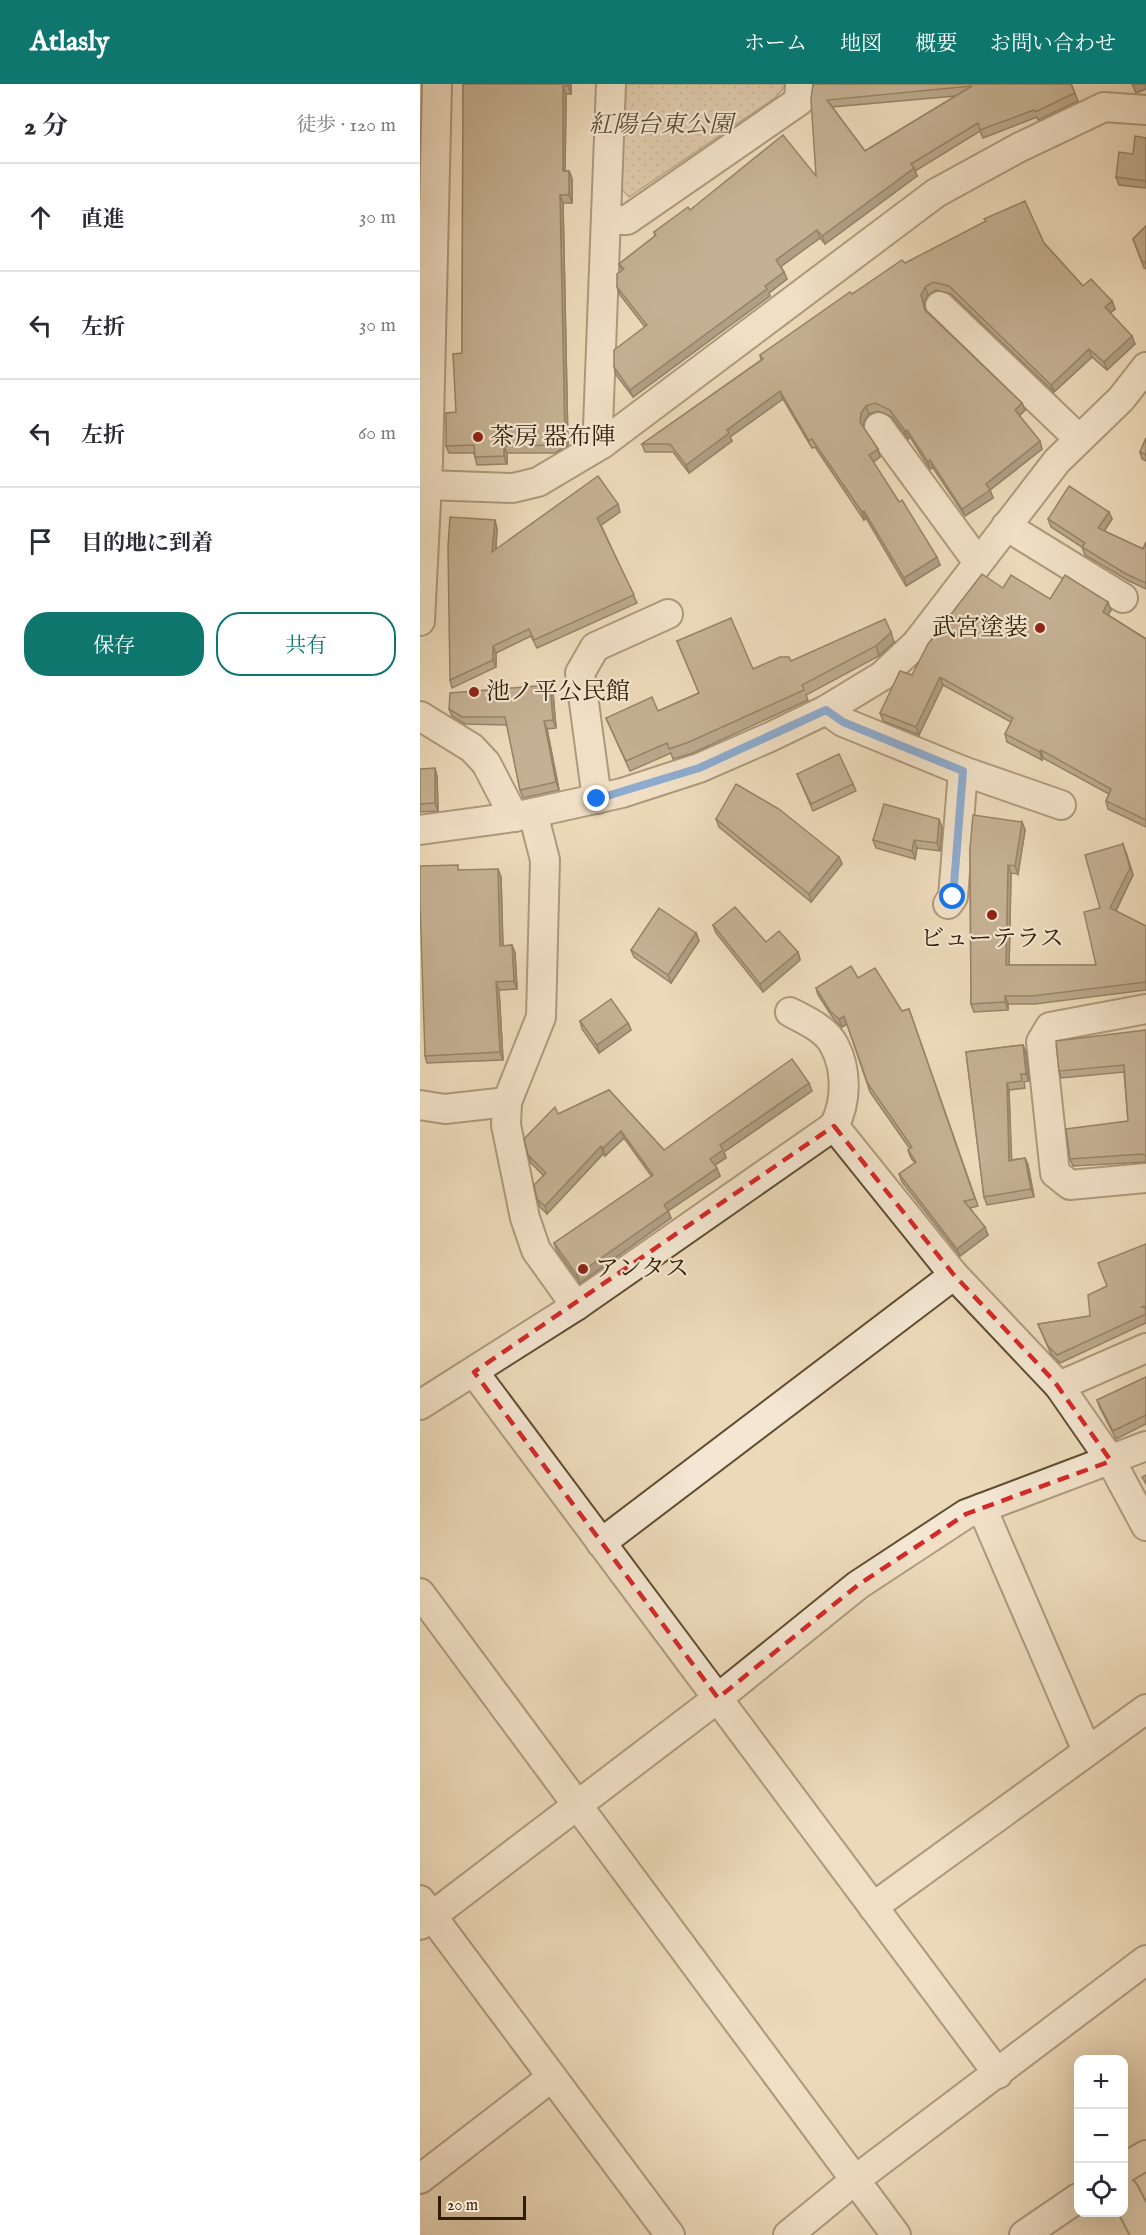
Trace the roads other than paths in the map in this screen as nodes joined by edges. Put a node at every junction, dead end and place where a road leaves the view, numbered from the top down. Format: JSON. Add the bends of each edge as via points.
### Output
{"nodes":[{"id":1,"x":437,"y":84,"type":"edge"},
{"id":2,"x":611,"y":84,"type":"edge"},
{"id":3,"x":800,"y":84,"type":"edge"},
{"id":4,"x":1107,"y":96,"type":"edge"},
{"id":5,"x":1146,"y":110,"type":"edge"},
{"id":6,"x":428,"y":160,"type":"edge"},
{"id":7,"x":606,"y":220,"type":"junction"},
{"id":8,"x":426,"y":302,"type":"edge"},
{"id":9,"x":940,"y":306,"type":"dead end"},
{"id":10,"x":1146,"y":367,"type":"edge"},
{"id":11,"x":879,"y":427,"type":"dead end"},
{"id":12,"x":1078,"y":438,"type":"junction"},
{"id":13,"x":602,"y":444,"type":"junction"},
{"id":14,"x":425,"y":470,"type":"edge"},
{"id":15,"x":1006,"y":526,"type":"junction"},
{"id":16,"x":977,"y":561,"type":"junction"},
{"id":17,"x":1123,"y":598,"type":"dead end"},
{"id":18,"x":668,"y":614,"type":"dead end"},
{"id":19,"x":420,"y":621,"type":"edge"},
{"id":20,"x":826,"y":710,"type":"junction"},
{"id":21,"x":420,"y":716,"type":"edge"},
{"id":22,"x":963,"y":771,"type":"junction"},
{"id":23,"x":597,"y":799,"type":"junction"},
{"id":24,"x":1060,"y":805,"type":"dead end"},
{"id":25,"x":524,"y":815,"type":"junction"},
{"id":26,"x":420,"y":830,"type":"edge"},
{"id":27,"x":948,"y":904,"type":"dead end"},
{"id":28,"x":1146,"y":1009,"type":"edge"},
{"id":29,"x":790,"y":1012,"type":"dead end"},
{"id":30,"x":507,"y":1102,"type":"junction"},
{"id":31,"x":420,"y":1105,"type":"edge"},
{"id":32,"x":834,"y":1126,"type":"junction"},
{"id":33,"x":1146,"y":1178,"type":"edge"},
{"id":34,"x":954,"y":1275,"type":"junction"},
{"id":35,"x":576,"y":1306,"type":"junction"},
{"id":36,"x":1146,"y":1348,"type":"edge"},
{"id":37,"x":474,"y":1372,"type":"junction"},
{"id":38,"x":1059,"y":1386,"type":"junction"},
{"id":39,"x":420,"y":1405,"type":"edge"},
{"id":40,"x":1129,"y":1454,"type":"edge"},
{"id":41,"x":982,"y":1508,"type":"junction"},
{"id":42,"x":1146,"y":1526,"type":"edge"},
{"id":43,"x":601,"y":1543,"type":"junction"},
{"id":44,"x":420,"y":1593,"type":"edge"},
{"id":45,"x":718,"y":1698,"type":"junction"},
{"id":46,"x":1146,"y":1709,"type":"edge"},
{"id":47,"x":1087,"y":1751,"type":"junction"},
{"id":48,"x":576,"y":1804,"type":"junction"},
{"id":49,"x":873,"y":1906,"type":"junction"},
{"id":50,"x":424,"y":1913,"type":"edge"},
{"id":51,"x":1146,"y":1959,"type":"edge"},
{"id":52,"x":998,"y":2074,"type":"junction"},
{"id":53,"x":552,"y":2077,"type":"junction"},
{"id":54,"x":1146,"y":2155,"type":"edge"},
{"id":55,"x":1128,"y":2166,"type":"edge"},
{"id":56,"x":420,"y":2179,"type":"edge"},
{"id":57,"x":855,"y":2180,"type":"junction"},
{"id":58,"x":1128,"y":2200,"type":"edge"},
{"id":59,"x":1074,"y":2201,"type":"edge"},
{"id":60,"x":1146,"y":2234,"type":"edge"},
{"id":61,"x":670,"y":2235,"type":"edge"},
{"id":62,"x":788,"y":2235,"type":"edge"},
{"id":63,"x":896,"y":2235,"type":"edge"},
{"id":64,"x":1024,"y":2235,"type":"edge"}],
"edges":[{"from":1,"to":6,"type":"street"},
{"from":2,"to":7,"type":"street"},
{"from":3,"to":7,"type":"street","via":[[799,101],[627,220]]},
{"from":4,"to":5,"type":"street"},
{"from":4,"to":13,"type":"street","via":[[1104,107],[936,193]]},
{"from":6,"to":8,"type":"street"},
{"from":7,"to":13,"type":"street","via":[[598,427]]},
{"from":8,"to":14,"type":"street"},
{"from":9,"to":12,"type":"street"},
{"from":10,"to":12,"type":"street","via":[[1121,399]]},
{"from":11,"to":16,"type":"street"},
{"from":12,"to":15,"type":"street"},
{"from":13,"to":14,"type":"street","via":[[538,482],[513,488]]},
{"from":14,"to":19,"type":"street"},
{"from":15,"to":16,"type":"street"},
{"from":15,"to":17,"type":"street"},
{"from":16,"to":20,"type":"street","via":[[916,644],[882,676]]},
{"from":18,"to":23,"type":"street","via":[[595,647],[580,673]]},
{"from":20,"to":22,"type":"street","via":[[843,722]]},
{"from":20,"to":23,"type":"street","via":[[699,768]]},
{"from":21,"to":25,"type":"street","via":[[472,748]]},
{"from":22,"to":24,"type":"street"},
{"from":22,"to":27,"type":"street","via":[[953,897]]},
{"from":23,"to":25,"type":"street"},
{"from":25,"to":26,"type":"street"},
{"from":25,"to":30,"type":"street","via":[[545,860],[541,1017]]},
{"from":28,"to":33,"type":"street","via":[[1050,1027],[1041,1042],[1054,1173],[1070,1185]]},
{"from":29,"to":32,"type":"street","via":[[815,1025],[834,1044],[845,1081]]},
{"from":30,"to":31,"type":"street","via":[[445,1109]]},
{"from":30,"to":35,"type":"street","via":[[510,1156],[525,1218],[536,1250]]},
{"from":32,"to":34,"type":"street"},
{"from":32,"to":35,"type":"street"},
{"from":34,"to":38,"type":"street"},
{"from":34,"to":43,"type":"street"},
{"from":35,"to":37,"type":"street"},
{"from":36,"to":38,"type":"street"},
{"from":37,"to":39,"type":"street"},
{"from":37,"to":43,"type":"street"},
{"from":38,"to":40,"type":"street"},
{"from":40,"to":41,"type":"street"},
{"from":40,"to":42,"type":"street"},
{"from":41,"to":45,"type":"street","via":[[966,1514],[858,1585]]},
{"from":41,"to":47,"type":"street"},
{"from":43,"to":45,"type":"street"},
{"from":44,"to":48,"type":"street"},
{"from":45,"to":48,"type":"street"},
{"from":45,"to":49,"type":"street"},
{"from":46,"to":47,"type":"street"},
{"from":47,"to":49,"type":"street"},
{"from":48,"to":50,"type":"street"},
{"from":48,"to":57,"type":"street"},
{"from":49,"to":52,"type":"street"},
{"from":50,"to":53,"type":"street"},
{"from":51,"to":52,"type":"street"},
{"from":52,"to":57,"type":"street"},
{"from":53,"to":56,"type":"street"},
{"from":53,"to":61,"type":"street"},
{"from":54,"to":55,"type":"street"},
{"from":57,"to":62,"type":"street"},
{"from":57,"to":63,"type":"street"},
{"from":58,"to":60,"type":"street"},
{"from":59,"to":64,"type":"street"}]}
